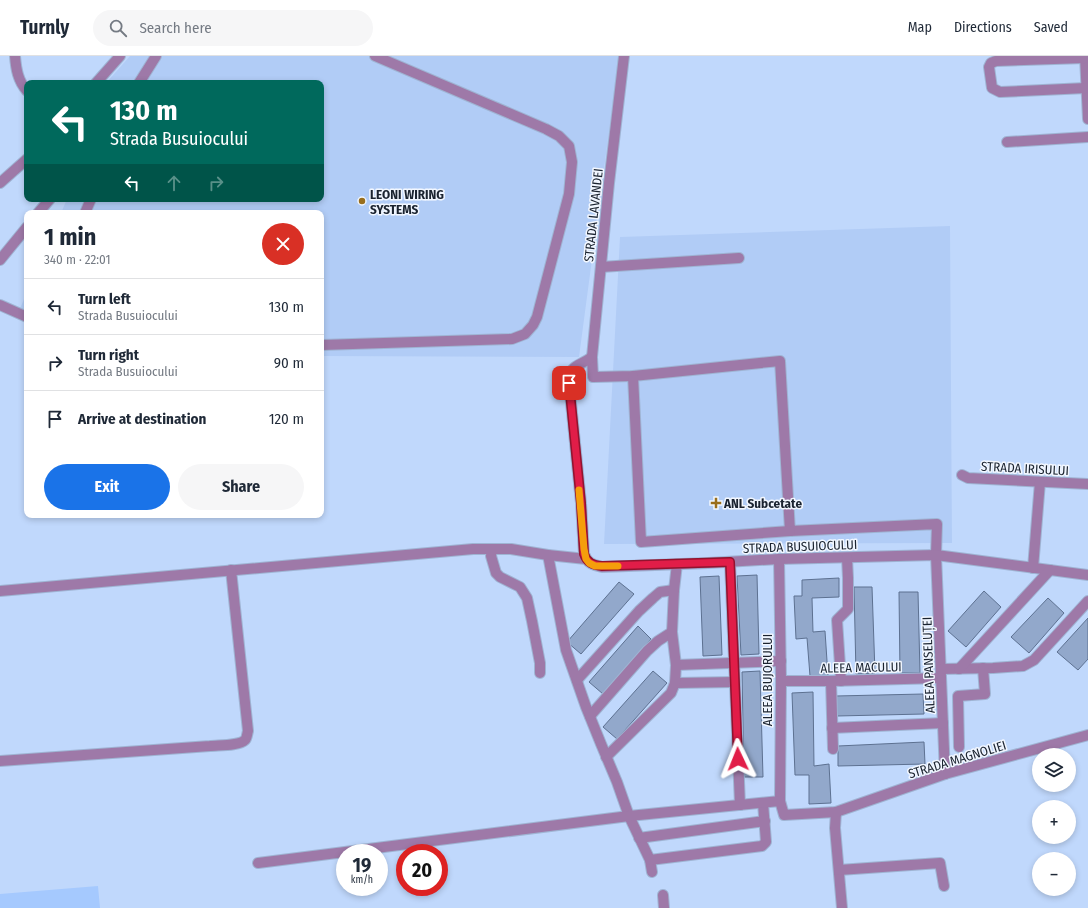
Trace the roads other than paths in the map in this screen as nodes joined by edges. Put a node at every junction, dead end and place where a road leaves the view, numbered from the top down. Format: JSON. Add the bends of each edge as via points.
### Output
{"nodes":[{"id":1,"x":15,"y":56,"type":"edge"},
{"id":2,"x":120,"y":56,"type":"edge"},
{"id":3,"x":156,"y":56,"type":"edge"},
{"id":4,"x":375,"y":56,"type":"edge"},
{"id":5,"x":624,"y":56,"type":"edge"},
{"id":6,"x":1085,"y":57,"type":"edge"},
{"id":7,"x":99,"y":80,"type":"edge"},
{"id":8,"x":140,"y":80,"type":"edge"},
{"id":9,"x":24,"y":86,"type":"edge"},
{"id":10,"x":1086,"y":88,"type":"junction"},
{"id":11,"x":1088,"y":119,"type":"edge"},
{"id":12,"x":1088,"y":137,"type":"edge"},
{"id":13,"x":1007,"y":142,"type":"dead end"},
{"id":14,"x":24,"y":162,"type":"edge"},
{"id":15,"x":0,"y":183,"type":"edge"},
{"id":16,"x":47,"y":202,"type":"edge"},
{"id":17,"x":41,"y":210,"type":"edge"},
{"id":18,"x":24,"y":231,"type":"edge"},
{"id":19,"x":739,"y":258,"type":"dead end"},
{"id":20,"x":0,"y":260,"type":"edge"},
{"id":21,"x":601,"y":267,"type":"junction"},
{"id":22,"x":0,"y":305,"type":"edge"},
{"id":23,"x":24,"y":316,"type":"edge"},
{"id":24,"x":324,"y":345,"type":"edge"},
{"id":25,"x":592,"y":357,"type":"junction"},
{"id":26,"x":633,"y":376,"type":"junction"},
{"id":27,"x":962,"y":475,"type":"dead end"},
{"id":28,"x":1040,"y":482,"type":"junction"},
{"id":29,"x":1088,"y":484,"type":"edge"},
{"id":30,"x":790,"y":530,"type":"junction"},
{"id":31,"x":492,"y":549,"type":"junction"},
{"id":32,"x":548,"y":555,"type":"junction"},
{"id":33,"x":936,"y":555,"type":"junction"},
{"id":34,"x":847,"y":558,"type":"junction"},
{"id":35,"x":586,"y":559,"type":"junction"},
{"id":36,"x":779,"y":559,"type":"junction"},
{"id":37,"x":730,"y":562,"type":"junction"},
{"id":38,"x":677,"y":564,"type":"junction"},
{"id":39,"x":1033,"y":568,"type":"junction"},
{"id":40,"x":231,"y":570,"type":"junction"},
{"id":41,"x":1050,"y":570,"type":"junction"},
{"id":42,"x":1088,"y":575,"type":"edge"},
{"id":43,"x":674,"y":590,"type":"junction"},
{"id":44,"x":0,"y":591,"type":"edge"},
{"id":45,"x":1088,"y":601,"type":"edge"},
{"id":46,"x":672,"y":632,"type":"junction"},
{"id":47,"x":781,"y":661,"type":"junction"},
{"id":48,"x":734,"y":663,"type":"junction"},
{"id":49,"x":676,"y":665,"type":"junction"},
{"id":50,"x":983,"y":668,"type":"junction"},
{"id":51,"x":959,"y":669,"type":"junction"},
{"id":52,"x":540,"y":673,"type":"dead end"},
{"id":53,"x":941,"y":674,"type":"junction"},
{"id":54,"x":577,"y":680,"type":"junction"},
{"id":55,"x":781,"y":681,"type":"junction"},
{"id":56,"x":836,"y":681,"type":"junction"},
{"id":57,"x":735,"y":682,"type":"junction"},
{"id":58,"x":675,"y":683,"type":"junction"},
{"id":59,"x":590,"y":716,"type":"junction"},
{"id":60,"x":943,"y":723,"type":"junction"},
{"id":61,"x":832,"y":728,"type":"junction"},
{"id":62,"x":1088,"y":735,"type":"edge"},
{"id":63,"x":959,"y":747,"type":"dead end"},
{"id":64,"x":833,"y":749,"type":"dead end"},
{"id":65,"x":606,"y":757,"type":"junction"},
{"id":66,"x":0,"y":761,"type":"edge"},
{"id":67,"x":945,"y":774,"type":"junction"},
{"id":68,"x":780,"y":801,"type":"junction"},
{"id":69,"x":763,"y":803,"type":"junction"},
{"id":70,"x":740,"y":805,"type":"junction"},
{"id":71,"x":836,"y":812,"type":"junction"},
{"id":72,"x":629,"y":816,"type":"junction"},
{"id":73,"x":765,"y":821,"type":"junction"},
{"id":74,"x":639,"y":838,"type":"junction"},
{"id":75,"x":650,"y":860,"type":"junction"},
{"id":76,"x":258,"y":863,"type":"dead end"},
{"id":77,"x":839,"y":870,"type":"junction"},
{"id":78,"x":652,"y":872,"type":"dead end"},
{"id":79,"x":944,"y":886,"type":"dead end"},
{"id":80,"x":663,"y":895,"type":"dead end"},
{"id":81,"x":664,"y":908,"type":"edge"},
{"id":82,"x":842,"y":908,"type":"edge"}],
"edges":[{"from":1,"to":9,"type":"street","via":[[19,79]]},
{"from":2,"to":7,"type":"street"},
{"from":3,"to":8,"type":"street"},
{"from":4,"to":24,"type":"street","via":[[559,136],[569,146],[572,162],[569,194],[537,317],[525,334],[512,339]]},
{"from":5,"to":21,"type":"street","name":"STRADA LAVANDEI","via":[[608,183]]},
{"from":6,"to":10,"type":"street"},
{"from":6,"to":10,"type":"street","via":[[996,61],[990,63],[989,67],[992,88],[1000,92]]},
{"from":10,"to":11,"type":"street"},
{"from":12,"to":13,"type":"street"},
{"from":14,"to":15,"type":"street"},
{"from":16,"to":17,"type":"street"},
{"from":18,"to":20,"type":"street"},
{"from":19,"to":21,"type":"street"},
{"from":21,"to":25,"type":"street","name":"STRADA LAVANDEI"},
{"from":22,"to":23,"type":"street"},
{"from":25,"to":26,"type":"street","name":"STRADA LAVANDEI","via":[[593,378]]},
{"from":25,"to":35,"type":"street","via":[[572,370],[569,383]]},
{"from":26,"to":30,"type":"street","via":[[642,542]]},
{"from":26,"to":30,"type":"street","via":[[780,361]]},
{"from":27,"to":28,"type":"street","name":"STRADA IRISULUI","via":[[968,478]]},
{"from":28,"to":29,"type":"street","name":"STRADA IRISULUI"},
{"from":28,"to":39,"type":"street"},
{"from":30,"to":33,"type":"street","name":"ALEEA PANSELUȚEI","via":[[937,524]]},
{"from":31,"to":32,"type":"street","name":"STRADA BUSUIOCULUI","via":[[511,549]]},
{"from":31,"to":40,"type":"street","name":"STRADA BUSUIOCULUI"},
{"from":31,"to":52,"type":"street","via":[[491,556],[496,573],[520,587],[528,598]]},
{"from":32,"to":35,"type":"street","name":"STRADA BUSUIOCULUI"},
{"from":32,"to":54,"type":"street","via":[[566,650]]},
{"from":33,"to":34,"type":"street","name":"STRADA BUSUIOCULUI"},
{"from":33,"to":39,"type":"street","name":"STRADA BUSUIOCULUI"},
{"from":33,"to":53,"type":"street","name":"ALEEA PANSELUȚEI"},
{"from":34,"to":36,"type":"street","name":"STRADA BUSUIOCULUI"},
{"from":34,"to":56,"type":"street","via":[[848,609],[837,620]]},
{"from":35,"to":38,"type":"street","name":"STRADA BUSUIOCULUI","via":[[595,566]]},
{"from":36,"to":37,"type":"street","name":"STRADA BUSUIOCULUI"},
{"from":36,"to":47,"type":"street","name":"ALEEA BUJORULUI"},
{"from":37,"to":38,"type":"street","name":"STRADA BUSUIOCULUI"},
{"from":37,"to":48,"type":"street"},
{"from":38,"to":43,"type":"street"},
{"from":39,"to":41,"type":"street","name":"STRADA BUSUIOCULUI"},
{"from":40,"to":44,"type":"street","name":"STRADA BUSUIOCULUI"},
{"from":40,"to":66,"type":"street","via":[[248,731],[244,741],[238,744]]},
{"from":41,"to":42,"type":"street","name":"STRADA BUSUIOCULUI"},
{"from":41,"to":51,"type":"street"},
{"from":43,"to":46,"type":"street"},
{"from":43,"to":54,"type":"street","via":[[660,592],[653,598]]},
{"from":45,"to":50,"type":"street","name":"ALEEA MACULUI","via":[[1034,660],[1023,666]]},
{"from":46,"to":49,"type":"street"},
{"from":46,"to":59,"type":"street","via":[[658,640],[647,651]]},
{"from":47,"to":48,"type":"street"},
{"from":47,"to":55,"type":"street","name":"ALEEA BUJORULUI"},
{"from":48,"to":49,"type":"street"},
{"from":48,"to":57,"type":"street"},
{"from":49,"to":58,"type":"street"},
{"from":50,"to":51,"type":"street","name":"ALEEA MACULUI"},
{"from":50,"to":63,"type":"street","via":[[985,694],[958,696]]},
{"from":51,"to":53,"type":"street","name":"ALEEA MACULUI"},
{"from":53,"to":56,"type":"street","name":"ALEEA MACULUI"},
{"from":53,"to":60,"type":"street","name":"ALEEA PANSELUȚEI"},
{"from":54,"to":59,"type":"street"},
{"from":55,"to":56,"type":"street","name":"ALEEA MACULUI"},
{"from":55,"to":68,"type":"street","name":"ALEEA BUJORULUI"},
{"from":56,"to":61,"type":"street"},
{"from":57,"to":58,"type":"street"},
{"from":57,"to":70,"type":"street"},
{"from":58,"to":65,"type":"street","via":[[671,693]]},
{"from":59,"to":65,"type":"street"},
{"from":60,"to":61,"type":"street"},
{"from":60,"to":67,"type":"street","name":"ALEEA PANSELUȚEI"},
{"from":61,"to":64,"type":"street"},
{"from":62,"to":67,"type":"street","name":"STRADA MAGNOLIEI"},
{"from":65,"to":72,"type":"street"},
{"from":67,"to":71,"type":"street","name":"STRADA MAGNOLIEI"},
{"from":68,"to":69,"type":"street"},
{"from":68,"to":71,"type":"street","name":"STRADA MAGNOLIEI","via":[[784,815]]},
{"from":69,"to":70,"type":"street"},
{"from":69,"to":73,"type":"street"},
{"from":70,"to":72,"type":"street"},
{"from":71,"to":77,"type":"street"},
{"from":72,"to":74,"type":"street"},
{"from":72,"to":76,"type":"street"},
{"from":73,"to":74,"type":"street"},
{"from":73,"to":75,"type":"street","via":[[766,842],[762,846]]},
{"from":74,"to":75,"type":"street"},
{"from":75,"to":78,"type":"street"},
{"from":77,"to":79,"type":"street","via":[[940,863]]},
{"from":77,"to":82,"type":"street"},
{"from":80,"to":81,"type":"street"}]}
